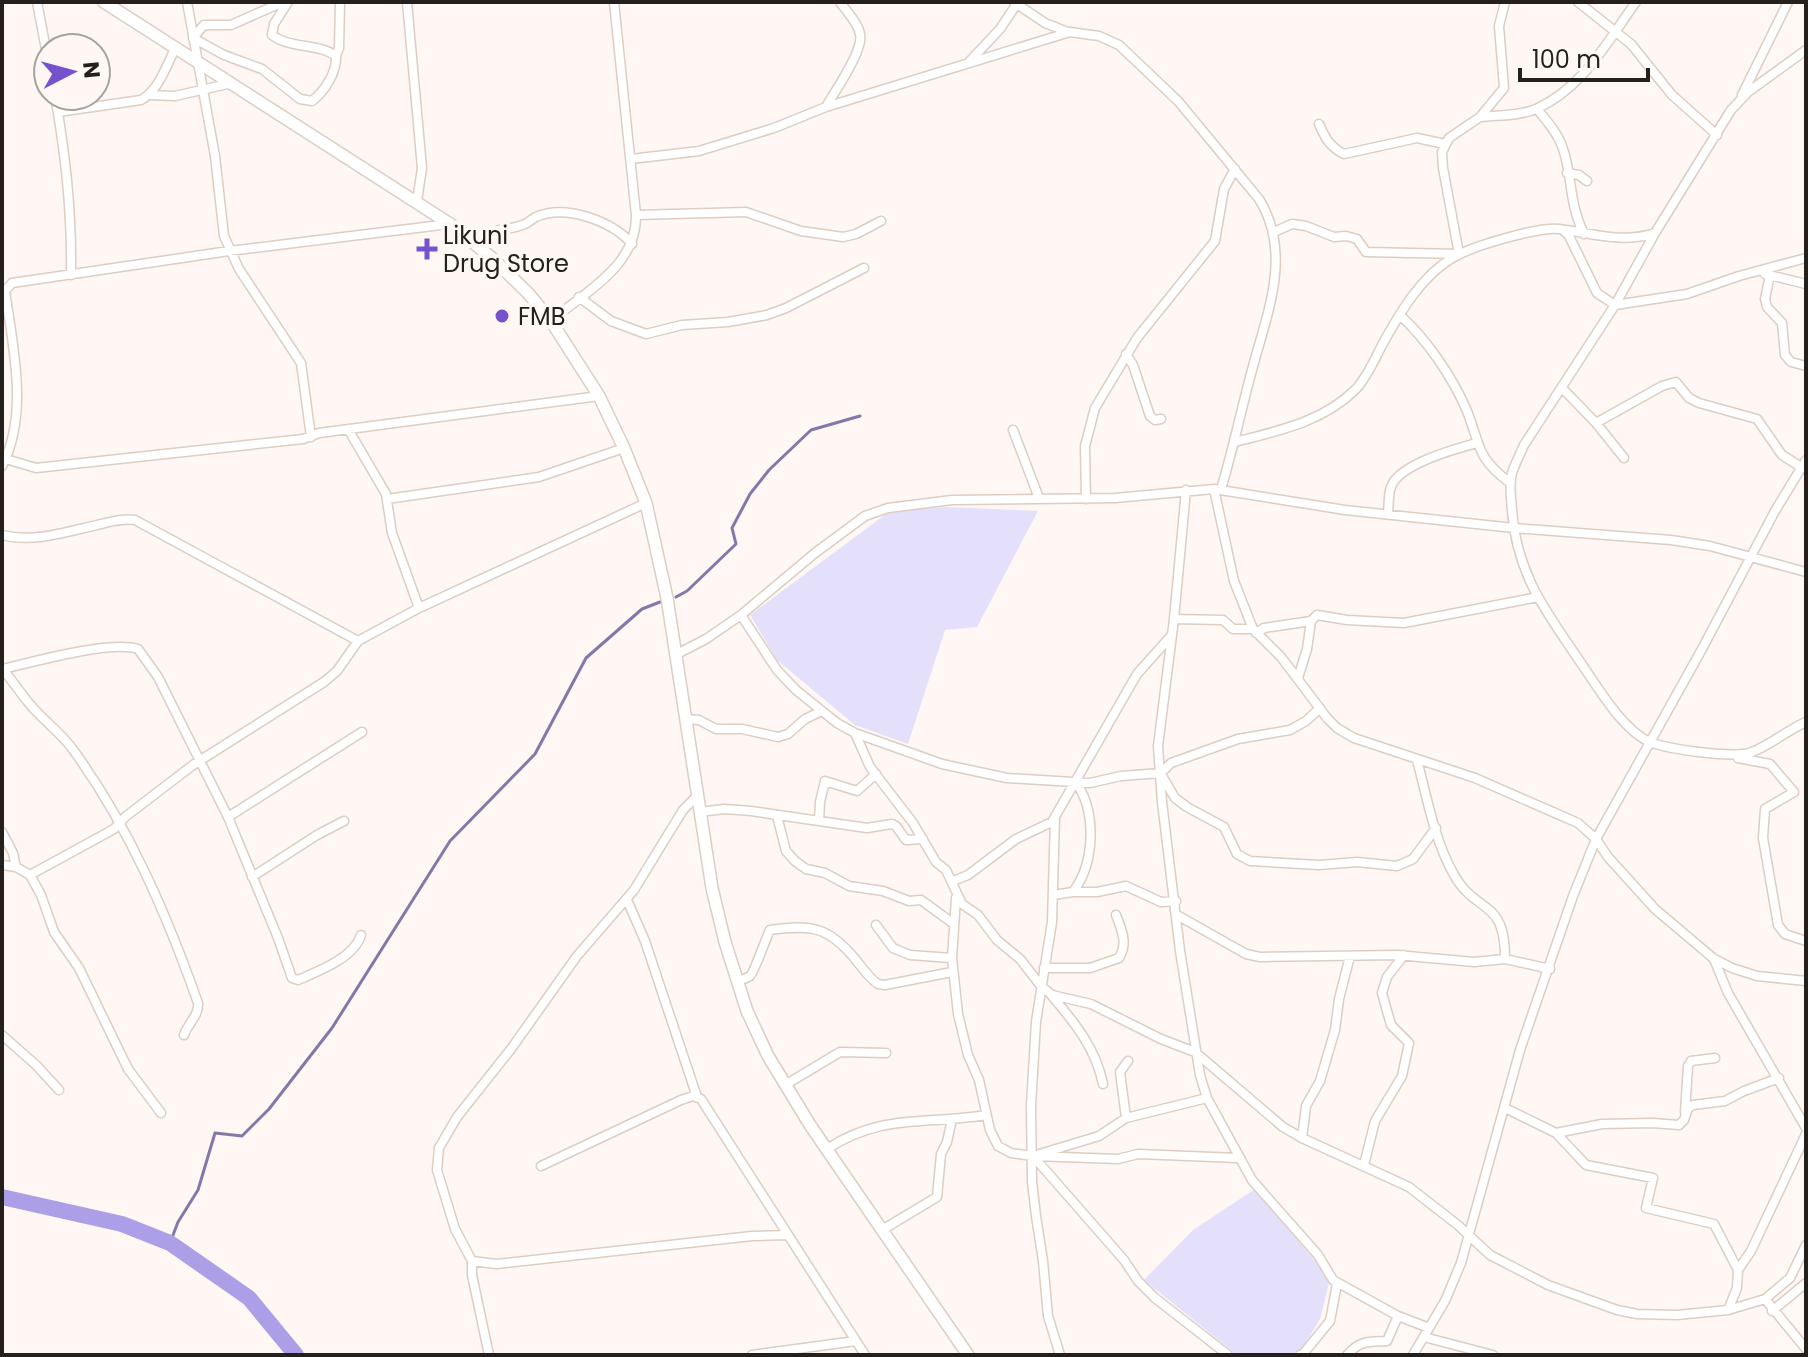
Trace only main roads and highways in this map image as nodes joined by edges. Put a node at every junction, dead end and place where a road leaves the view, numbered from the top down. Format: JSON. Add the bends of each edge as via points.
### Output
{"nodes":[{"id":1,"x":104,"y":2,"type":"edge"},
{"id":2,"x":968,"y":1355,"type":"edge"}],
"edges":[{"from":1,"to":2,"type":"main road","via":[[450,224],[528,293],[599,396],[646,503],[667,598],[712,888],[736,981],[785,1085]]}]}
